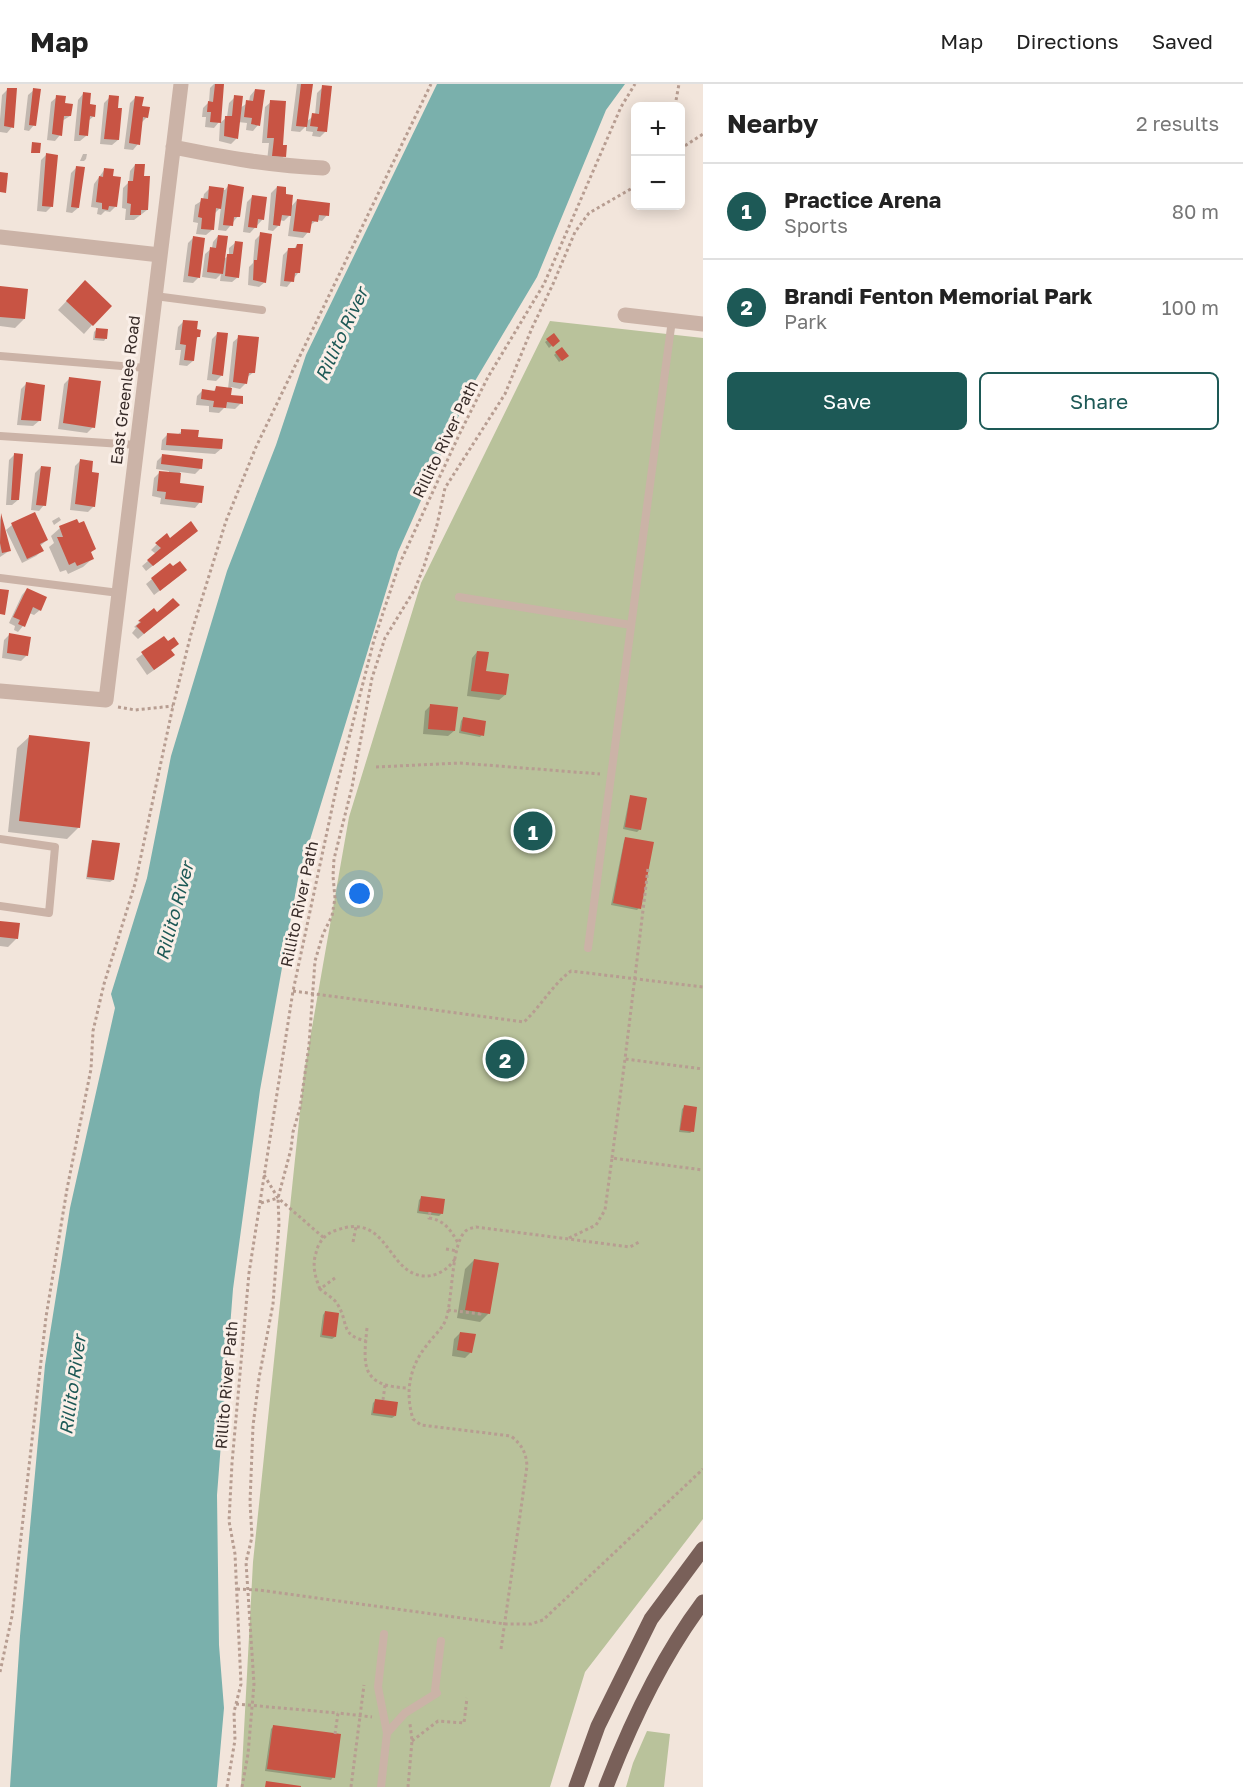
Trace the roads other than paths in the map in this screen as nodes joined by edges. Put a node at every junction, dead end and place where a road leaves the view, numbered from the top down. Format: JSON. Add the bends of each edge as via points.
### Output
{"nodes":[{"id":1,"x":177,"y":84,"type":"edge"},
{"id":2,"x":173,"y":147,"type":"junction"},
{"id":3,"x":323,"y":168,"type":"dead end"},
{"id":4,"x":0,"y":237,"type":"edge"},
{"id":5,"x":160,"y":255,"type":"junction"},
{"id":6,"x":155,"y":296,"type":"junction"},
{"id":7,"x":261,"y":310,"type":"dead end"},
{"id":8,"x":625,"y":315,"type":"dead end"},
{"id":9,"x":672,"y":320,"type":"junction"},
{"id":10,"x":703,"y":324,"type":"edge"},
{"id":11,"x":0,"y":356,"type":"edge"},
{"id":12,"x":146,"y":368,"type":"junction"},
{"id":13,"x":0,"y":436,"type":"edge"},
{"id":14,"x":137,"y":445,"type":"junction"},
{"id":15,"x":0,"y":578,"type":"edge"},
{"id":16,"x":119,"y":593,"type":"junction"},
{"id":17,"x":459,"y":597,"type":"dead end"},
{"id":18,"x":631,"y":625,"type":"junction"},
{"id":19,"x":0,"y":691,"type":"edge"},
{"id":20,"x":0,"y":839,"type":"edge"},
{"id":21,"x":0,"y":906,"type":"edge"},
{"id":22,"x":588,"y":948,"type":"dead end"},
{"id":23,"x":703,"y":1550,"type":"edge"},
{"id":24,"x":703,"y":1602,"type":"edge"},
{"id":25,"x":384,"y":1634,"type":"dead end"},
{"id":26,"x":441,"y":1641,"type":"dead end"},
{"id":27,"x":387,"y":1733,"type":"junction"},
{"id":28,"x":381,"y":1787,"type":"edge"},
{"id":29,"x":576,"y":1787,"type":"edge"},
{"id":30,"x":606,"y":1787,"type":"edge"}],
"edges":[{"from":1,"to":2,"type":"street","name":"East Greenlee Road"},
{"from":2,"to":3,"type":"street","via":[[271,165]]},
{"from":2,"to":5,"type":"street","name":"East Greenlee Road"},
{"from":4,"to":5,"type":"street"},
{"from":5,"to":6,"type":"street","name":"East Greenlee Road"},
{"from":6,"to":7,"type":"lane"},
{"from":6,"to":12,"type":"street","name":"East Greenlee Road"},
{"from":8,"to":9,"type":"street"},
{"from":9,"to":10,"type":"street"},
{"from":9,"to":18,"type":"lane"},
{"from":11,"to":12,"type":"lane"},
{"from":12,"to":14,"type":"street","name":"East Greenlee Road"},
{"from":13,"to":14,"type":"lane"},
{"from":14,"to":16,"type":"street","name":"East Greenlee Road"},
{"from":15,"to":16,"type":"lane"},
{"from":16,"to":19,"type":"street","name":"East Greenlee Road","via":[[106,700]]},
{"from":17,"to":18,"type":"lane"},
{"from":18,"to":22,"type":"lane"},
{"from":20,"to":21,"type":"lane","via":[[55,847],[48,913]]},
{"from":23,"to":29,"type":"main road","via":[[651,1620],[598,1726]]},
{"from":24,"to":30,"type":"main road","via":[[653,1681]]},
{"from":25,"to":27,"type":"lane","via":[[378,1687]]},
{"from":26,"to":27,"type":"lane","via":[[437,1693],[405,1713]]},
{"from":27,"to":28,"type":"lane"}]}
